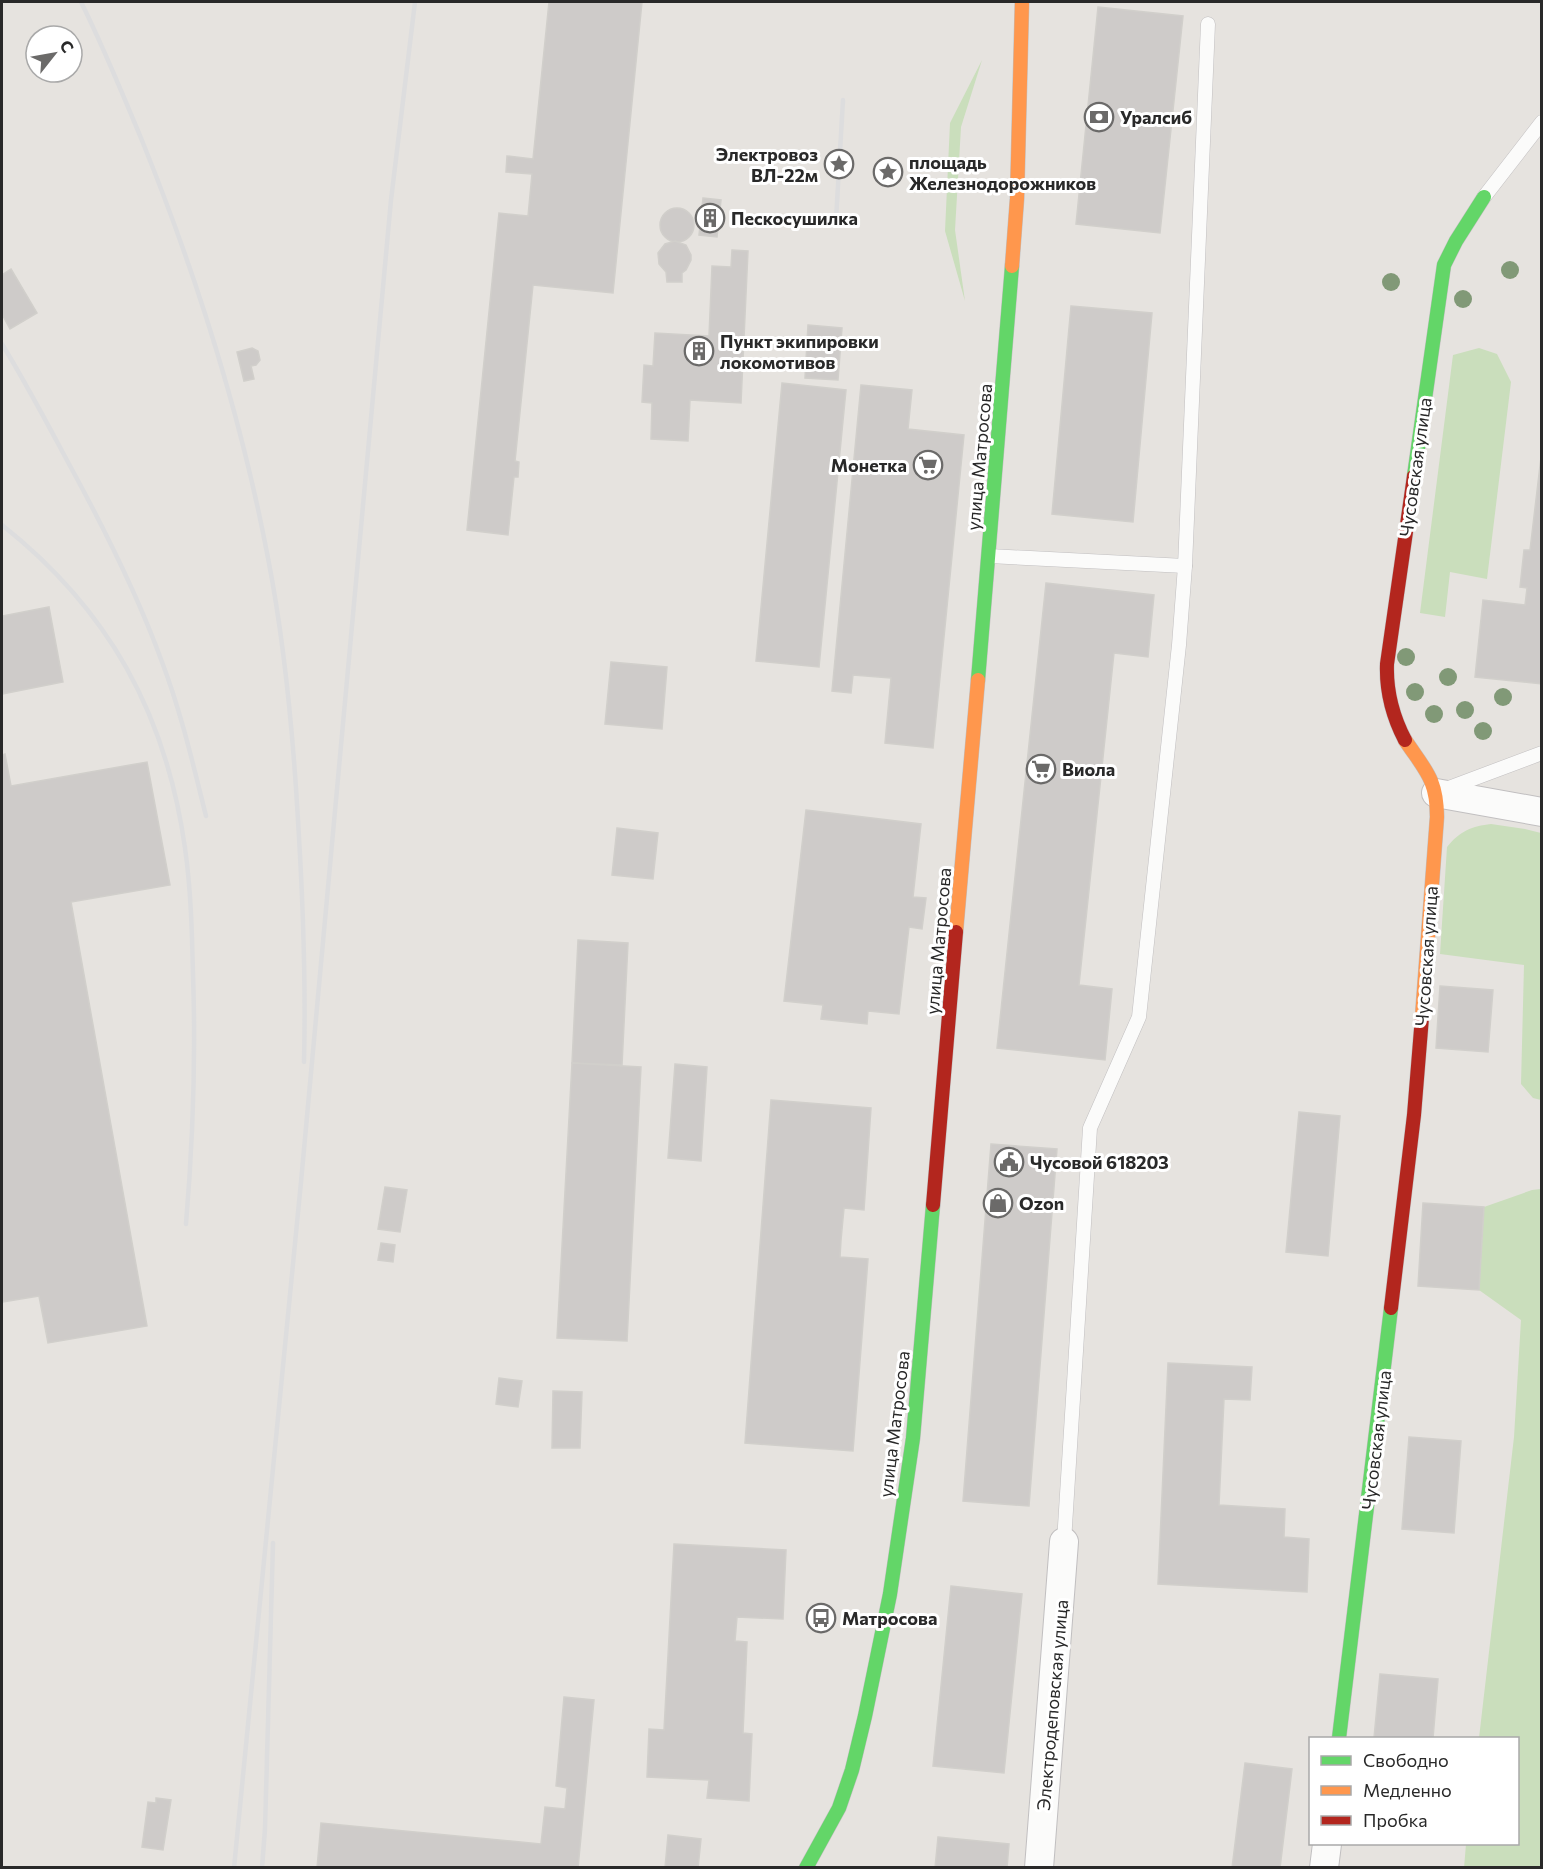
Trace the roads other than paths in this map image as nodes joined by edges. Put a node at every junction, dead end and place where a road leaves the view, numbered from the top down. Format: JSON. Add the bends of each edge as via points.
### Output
{"nodes":[{"id":1,"x":1022,"y":2,"type":"edge"},
{"id":2,"x":1208,"y":24,"type":"dead end"},
{"id":3,"x":1542,"y":122,"type":"edge"},
{"id":4,"x":1484,"y":197,"type":"joint"},
{"id":5,"x":989,"y":556,"type":"junction"},
{"id":6,"x":1185,"y":566,"type":"junction"},
{"id":7,"x":1542,"y":753,"type":"edge"},
{"id":8,"x":1436,"y":793,"type":"junction"},
{"id":9,"x":1542,"y":812,"type":"edge"},
{"id":10,"x":1064,"y":1542,"type":"joint"},
{"id":11,"x":1339,"y":1737,"type":"edge"},
{"id":12,"x":1327,"y":1845,"type":"edge"},
{"id":13,"x":806,"y":1868,"type":"edge"},
{"id":14,"x":1039,"y":1868,"type":"edge"},
{"id":15,"x":1324,"y":1868,"type":"edge"}],
"edges":[{"from":1,"to":5,"type":"street","name":"улица Матросова","via":[[1017,199]]},
{"from":2,"to":6,"type":"lane"},
{"from":3,"to":4,"type":"lane"},
{"from":4,"to":8,"type":"street","name":"Чусовская улица","via":[[1444,265],[1387,664],[1386,689],[1392,712]]},
{"from":5,"to":6,"type":"lane"},
{"from":5,"to":13,"type":"street","name":"улица Матросова","via":[[913,1438],[890,1594],[855,1759],[839,1808]]},
{"from":6,"to":10,"type":"lane","via":[[1139,1017],[1090,1128]]},
{"from":7,"to":8,"type":"lane"},
{"from":8,"to":9,"type":"street"},
{"from":8,"to":11,"type":"street","name":"Чусовская улица","via":[[1414,1115]]},
{"from":10,"to":14,"type":"street","name":"Электродеповская улица"},
{"from":12,"to":15,"type":"street"}]}
